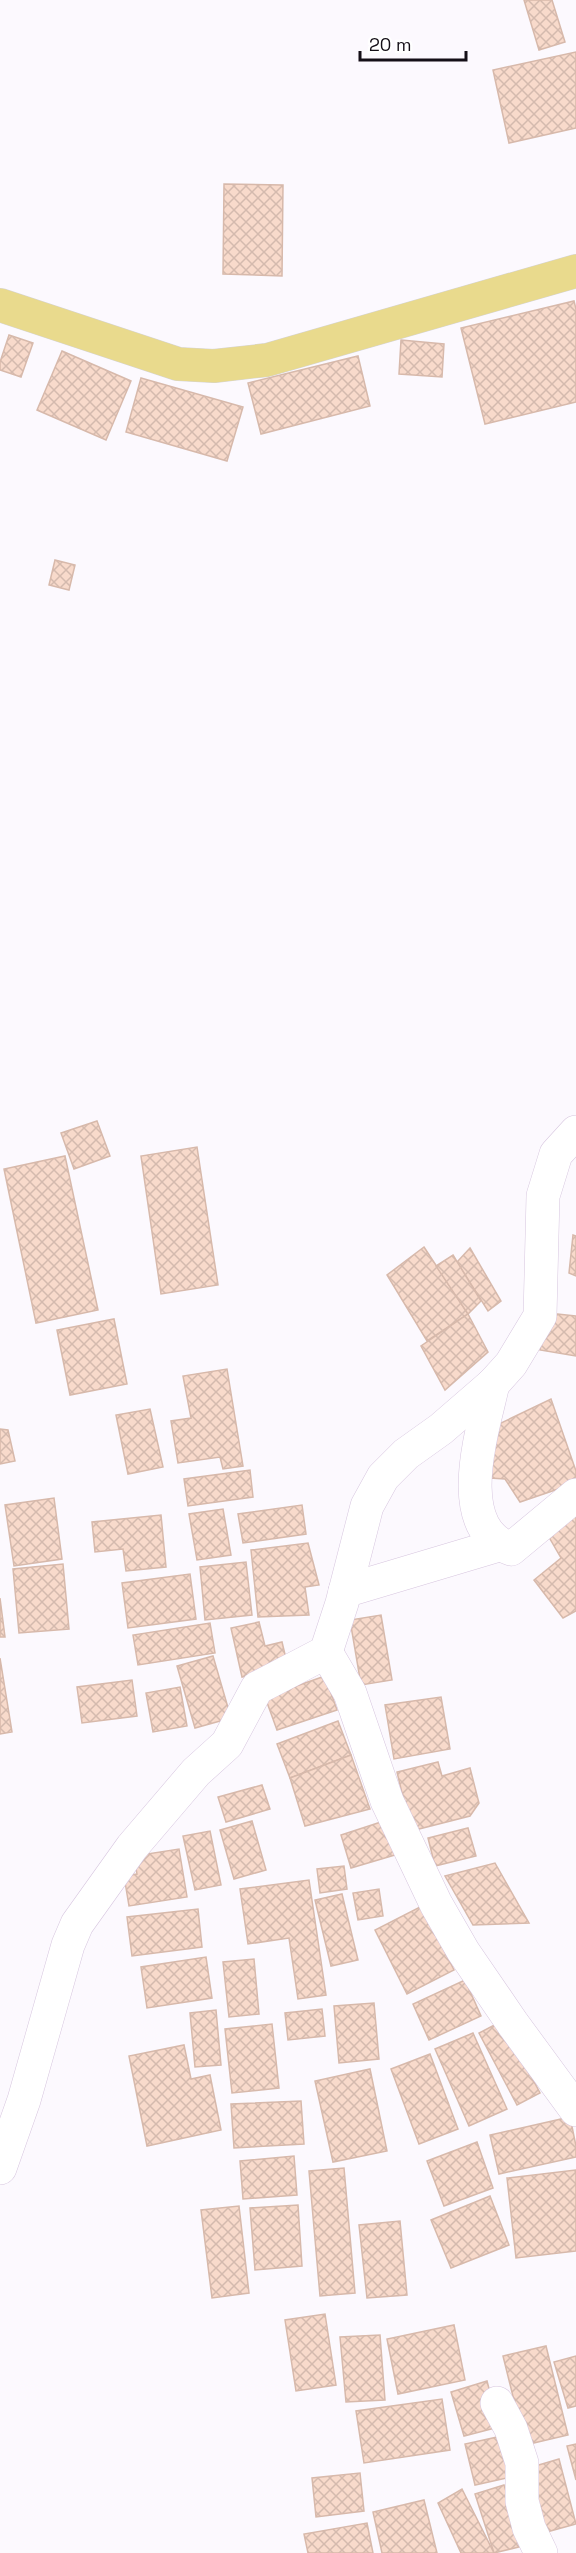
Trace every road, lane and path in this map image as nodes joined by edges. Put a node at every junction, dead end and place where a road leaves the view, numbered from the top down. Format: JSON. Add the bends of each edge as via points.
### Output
{"nodes":[{"id":1,"x":576,"y":271,"type":"edge"},
{"id":2,"x":0,"y":306,"type":"edge"},
{"id":3,"x":576,"y":1132,"type":"edge"},
{"id":4,"x":493,"y":1384,"type":"junction"},
{"id":5,"x":576,"y":1495,"type":"edge"},
{"id":6,"x":499,"y":1545,"type":"junction"},
{"id":7,"x":345,"y":1591,"type":"junction"},
{"id":8,"x":326,"y":1652,"type":"junction"},
{"id":9,"x":576,"y":2110,"type":"edge"},
{"id":10,"x":0,"y":2168,"type":"edge"},
{"id":11,"x":497,"y":2403,"type":"dead end"},
{"id":12,"x":541,"y":2553,"type":"edge"}],
"edges":[{"from":1,"to":2,"type":"main road","via":[[267,360],[214,366],[178,364]]},
{"from":3,"to":4,"type":"street","via":[[556,1154],[543,1196],[540,1316],[511,1364]]},
{"from":4,"to":6,"type":"street","via":[[476,1462],[475,1497],[480,1519]]},
{"from":4,"to":7,"type":"street","via":[[383,1477],[367,1506]]},
{"from":5,"to":6,"type":"street","via":[[511,1549]]},
{"from":6,"to":7,"type":"street"},
{"from":7,"to":8,"type":"street"},
{"from":8,"to":9,"type":"street","via":[[350,1694],[387,1801],[435,1904],[506,2015]]},
{"from":8,"to":10,"type":"street","via":[[257,1688],[228,1744],[172,1799],[77,1924]]},
{"from":11,"to":12,"type":"street","via":[[522,2463],[522,2501]]}]}
